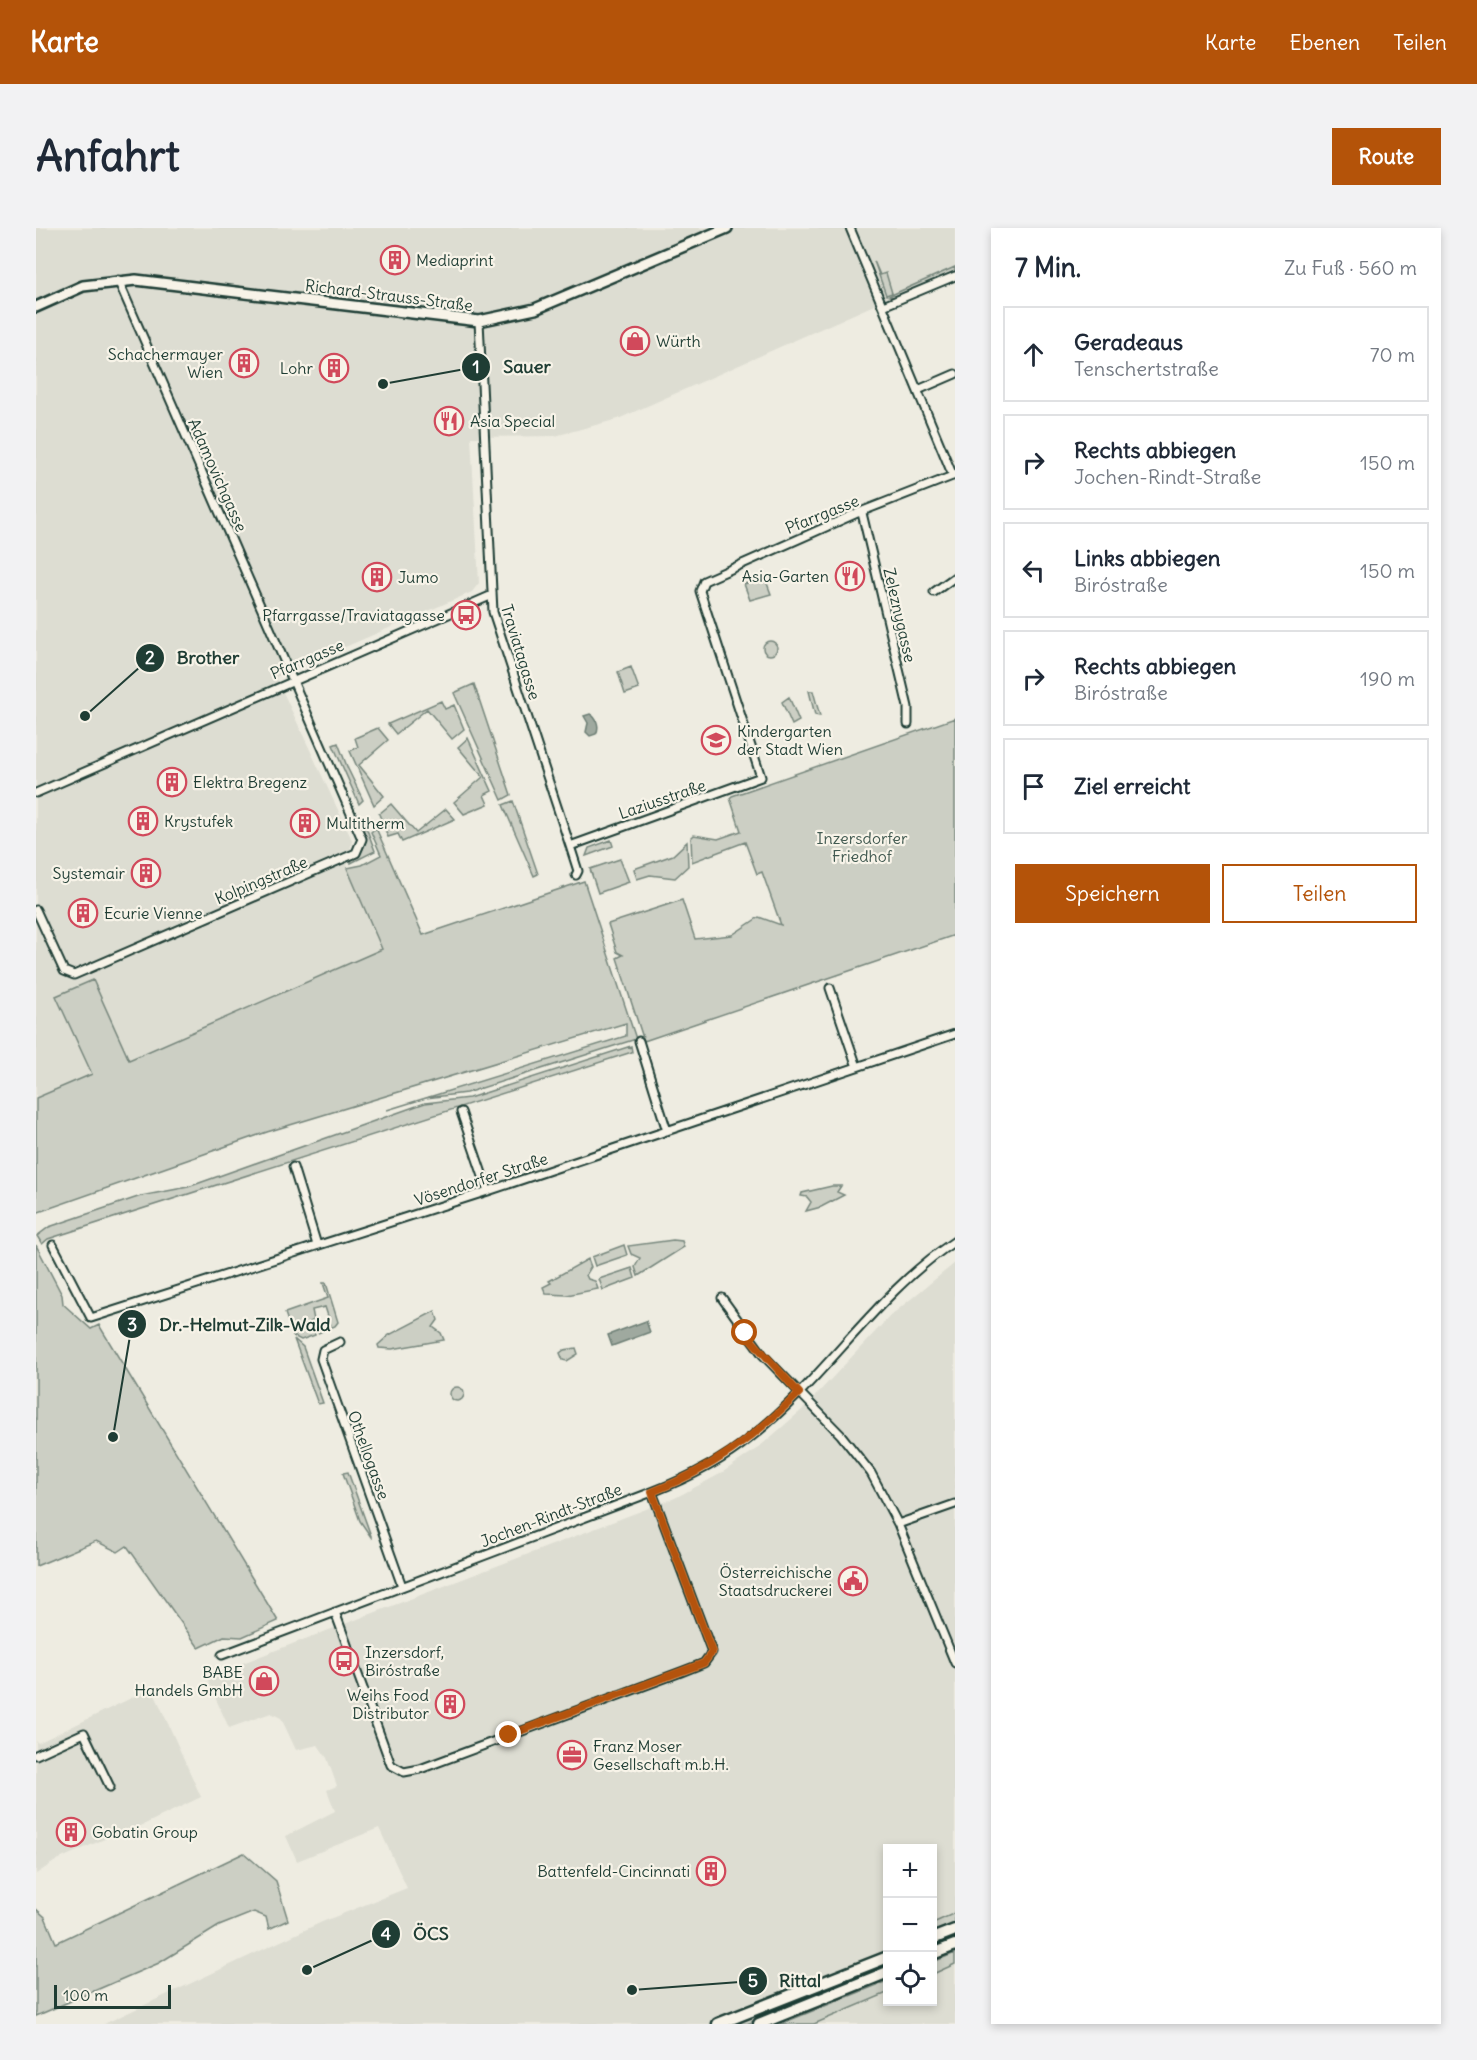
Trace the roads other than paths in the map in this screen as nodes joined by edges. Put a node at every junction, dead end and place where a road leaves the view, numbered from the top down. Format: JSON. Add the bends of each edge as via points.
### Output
{"nodes":[{"id":1,"x":727,"y":228,"type":"edge"},
{"id":2,"x":850,"y":228,"type":"edge"},
{"id":3,"x":955,"y":276,"type":"edge"},
{"id":4,"x":118,"y":280,"type":"junction"},
{"id":5,"x":883,"y":306,"type":"junction"},
{"id":6,"x":36,"y":307,"type":"edge"},
{"id":7,"x":479,"y":321,"type":"junction"},
{"id":8,"x":955,"y":374,"type":"edge"},
{"id":9,"x":918,"y":390,"type":"junction"},
{"id":10,"x":954,"y":476,"type":"edge"},
{"id":11,"x":862,"y":513,"type":"junction"},
{"id":12,"x":955,"y":577,"type":"edge"},
{"id":13,"x":934,"y":592,"type":"dead end"},
{"id":14,"x":490,"y":596,"type":"junction"},
{"id":15,"x":292,"y":680,"type":"junction"},
{"id":16,"x":908,"y":724,"type":"dead end"},
{"id":17,"x":761,"y":777,"type":"joint"},
{"id":18,"x":36,"y":793,"type":"edge"},
{"id":19,"x":570,"y":846,"type":"junction"},
{"id":20,"x":576,"y":875,"type":"dead end"},
{"id":21,"x":36,"y":910,"type":"edge"},
{"id":22,"x":830,"y":988,"type":"dead end"},
{"id":23,"x":955,"y":1034,"type":"edge"},
{"id":24,"x":639,"y":1041,"type":"dead end"},
{"id":25,"x":857,"y":1067,"type":"junction"},
{"id":26,"x":461,"y":1112,"type":"dead end"},
{"id":27,"x":667,"y":1131,"type":"junction"},
{"id":28,"x":293,"y":1167,"type":"dead end"},
{"id":29,"x":488,"y":1191,"type":"junction"},
{"id":30,"x":955,"y":1241,"type":"edge"},
{"id":31,"x":53,"y":1245,"type":"dead end"},
{"id":32,"x":317,"y":1245,"type":"junction"},
{"id":33,"x":722,"y":1298,"type":"dead end"},
{"id":34,"x":340,"y":1342,"type":"dead end"},
{"id":35,"x":799,"y":1393,"type":"junction"},
{"id":36,"x":652,"y":1492,"type":"junction"},
{"id":37,"x":955,"y":1504,"type":"edge"},
{"id":38,"x":898,"y":1524,"type":"junction"},
{"id":39,"x":402,"y":1586,"type":"junction"},
{"id":40,"x":335,"y":1612,"type":"junction"},
{"id":41,"x":222,"y":1655,"type":"dead end"},
{"id":42,"x":955,"y":1663,"type":"edge"},
{"id":43,"x":36,"y":1755,"type":"edge"},
{"id":44,"x":110,"y":1787,"type":"dead end"},
{"id":45,"x":955,"y":1930,"type":"edge"},
{"id":46,"x":937,"y":1937,"type":"edge"},
{"id":47,"x":955,"y":1945,"type":"edge"},
{"id":48,"x":937,"y":1952,"type":"edge"},
{"id":49,"x":883,"y":1959,"type":"edge"},
{"id":50,"x":883,"y":1974,"type":"edge"},
{"id":51,"x":718,"y":2024,"type":"edge"},
{"id":52,"x":759,"y":2024,"type":"edge"}],
"edges":[{"from":1,"to":7,"type":"main road","name":"Richard-Strauss-Straße","via":[[536,309]]},
{"from":2,"to":5,"type":"street"},
{"from":3,"to":5,"type":"street"},
{"from":4,"to":6,"type":"main road","name":"Richard-Strauss-Straße","via":[[83,286]]},
{"from":4,"to":7,"type":"main road","name":"Richard-Strauss-Straße"},
{"from":4,"to":15,"type":"street","name":"Adamovichgasse"},
{"from":5,"to":9,"type":"street"},
{"from":7,"to":14,"type":"street","name":"Traviatagasse"},
{"from":8,"to":9,"type":"street"},
{"from":9,"to":10,"type":"street"},
{"from":10,"to":11,"type":"street","name":"Pfarrgasse"},
{"from":11,"to":16,"type":"street","name":"Zeleznygasse","via":[[908,707]]},
{"from":11,"to":17,"type":"street","name":"Pfarrgasse","via":[[701,583],[700,591]]},
{"from":12,"to":13,"type":"street"},
{"from":14,"to":15,"type":"street","name":"Pfarrgasse"},
{"from":14,"to":19,"type":"street","name":"Traviatagasse"},
{"from":15,"to":18,"type":"street","name":"Pfarrgasse"},
{"from":15,"to":21,"type":"street","name":"Kolpingstraße","via":[[362,839],[356,853],[74,975],[64,971]]},
{"from":17,"to":19,"type":"street","name":"Laziusstraße"},
{"from":19,"to":20,"type":"street","name":"Traviatagasse"},
{"from":22,"to":25,"type":"street"},
{"from":23,"to":25,"type":"street","name":"Vösendorfer Straße"},
{"from":24,"to":27,"type":"street"},
{"from":25,"to":27,"type":"street","name":"Vösendorfer Straße"},
{"from":26,"to":29,"type":"street"},
{"from":27,"to":29,"type":"street","name":"Vösendorfer Straße"},
{"from":28,"to":32,"type":"street"},
{"from":29,"to":32,"type":"street","name":"Vösendorfer Straße"},
{"from":30,"to":35,"type":"street","name":"Jochen-Rindt-Straße","via":[[907,1280]]},
{"from":31,"to":32,"type":"street","name":"Vösendorfer Straße","via":[[91,1318]]},
{"from":33,"to":35,"type":"street","via":[[745,1332]]},
{"from":34,"to":39,"type":"street","name":"Othellogasse","via":[[323,1350],[321,1359]]},
{"from":35,"to":36,"type":"street","name":"Jochen-Rindt-Straße","via":[[734,1450],[705,1469]]},
{"from":35,"to":38,"type":"street","via":[[861,1458]]},
{"from":36,"to":39,"type":"street","name":"Jochen-Rindt-Straße"},
{"from":36,"to":40,"type":"street","via":[[712,1652],[704,1663],[681,1672],[404,1772],[391,1765]]},
{"from":37,"to":38,"type":"street"},
{"from":38,"to":42,"type":"street"},
{"from":39,"to":40,"type":"street","name":"Jochen-Rindt-Straße"},
{"from":40,"to":41,"type":"street","name":"Jochen-Rindt-Straße"},
{"from":43,"to":44,"type":"street","via":[[84,1732]]},
{"from":45,"to":46,"type":"main road"},
{"from":47,"to":48,"type":"main road"},
{"from":49,"to":51,"type":"main road"},
{"from":50,"to":52,"type":"main road"}]}
